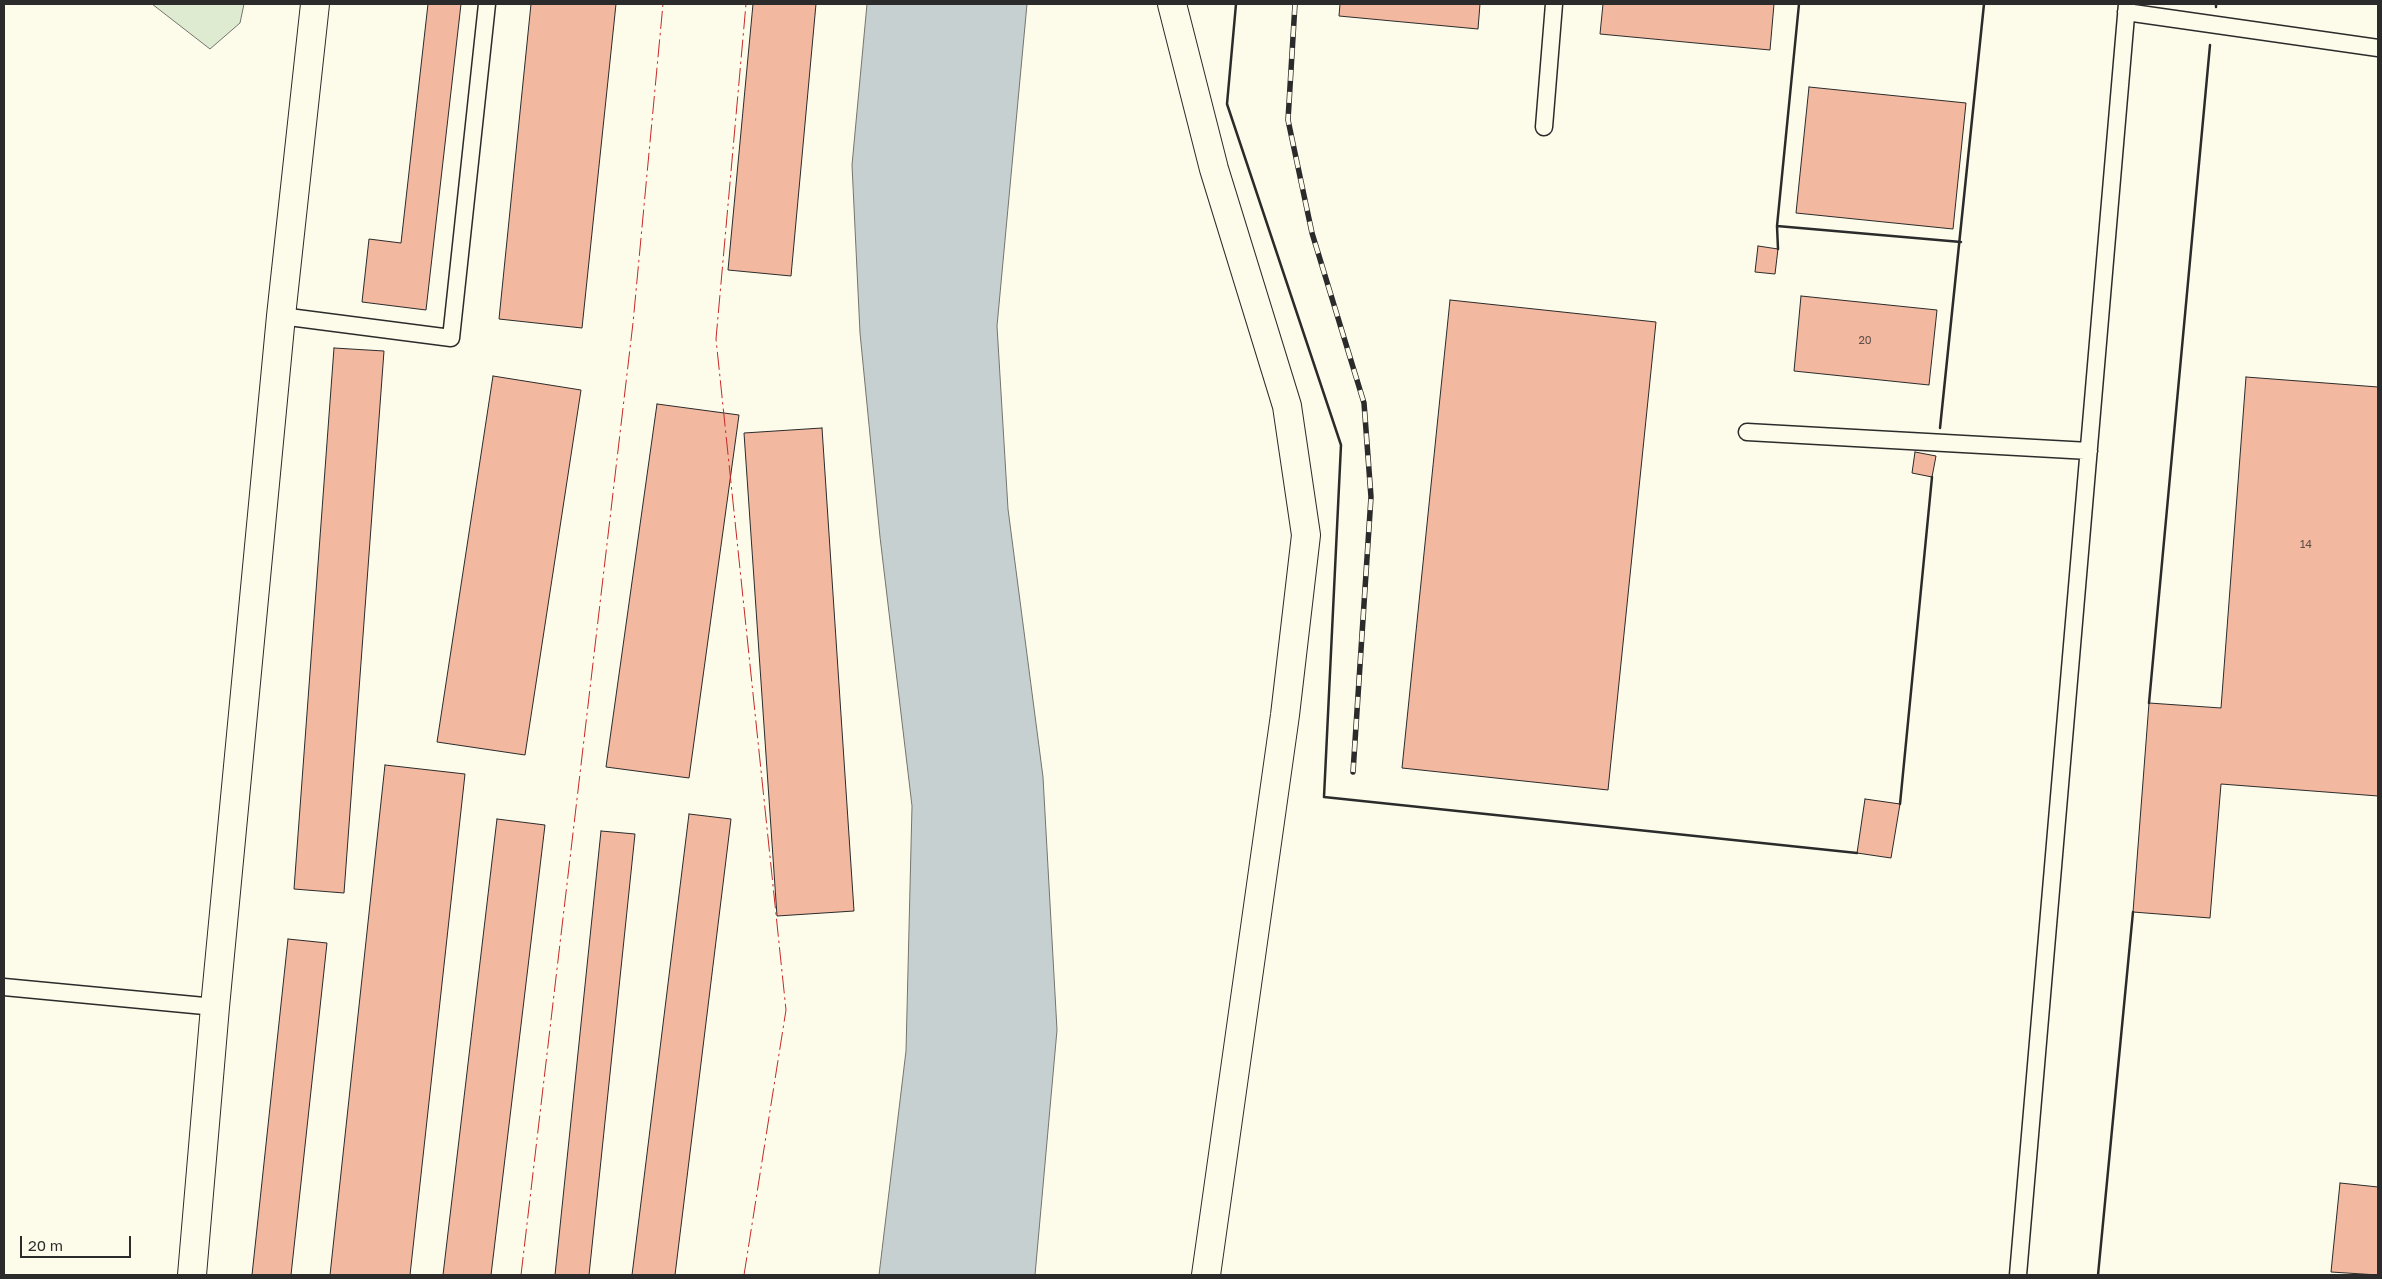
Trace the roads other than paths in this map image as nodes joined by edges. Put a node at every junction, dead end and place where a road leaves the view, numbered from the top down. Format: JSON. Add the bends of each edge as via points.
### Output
{"nodes":[{"id":1,"x":315,"y":4,"type":"edge"},
{"id":2,"x":487,"y":4,"type":"edge"},
{"id":3,"x":1172,"y":4,"type":"edge"},
{"id":4,"x":1554,"y":4,"type":"edge"},
{"id":5,"x":2127,"y":8,"type":"edge"},
{"id":6,"x":2378,"y":48,"type":"edge"},
{"id":7,"x":1544,"y":127,"type":"dead end"},
{"id":8,"x":281,"y":316,"type":"junction"},
{"id":9,"x":1747,"y":432,"type":"dead end"},
{"id":10,"x":2089,"y":451,"type":"junction"},
{"id":11,"x":4,"y":987,"type":"edge"},
{"id":12,"x":215,"y":1006,"type":"junction"},
{"id":13,"x":192,"y":1275,"type":"edge"},
{"id":14,"x":1206,"y":1275,"type":"edge"},
{"id":15,"x":2018,"y":1275,"type":"edge"}],
"edges":[{"from":1,"to":8,"type":"street"},
{"from":2,"to":8,"type":"lane","via":[[452,338]]},
{"from":3,"to":14,"type":"street","via":[[1214,169],[1287,406],[1306,535],[1285,716]]},
{"from":4,"to":7,"type":"lane"},
{"from":5,"to":6,"type":"lane"},
{"from":5,"to":10,"type":"lane"},
{"from":8,"to":12,"type":"street"},
{"from":9,"to":10,"type":"lane"},
{"from":10,"to":15,"type":"lane"},
{"from":11,"to":12,"type":"lane"},
{"from":12,"to":13,"type":"street"}]}
